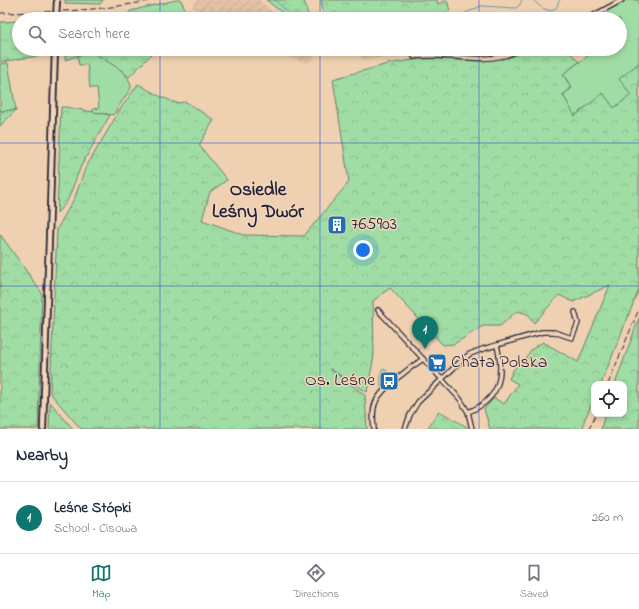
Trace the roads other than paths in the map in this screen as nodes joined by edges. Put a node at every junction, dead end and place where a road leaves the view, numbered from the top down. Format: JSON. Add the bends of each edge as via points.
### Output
{"nodes":[{"id":1,"x":57,"y":0,"type":"edge"},
{"id":2,"x":622,"y":0,"type":"edge"},
{"id":3,"x":56,"y":12,"type":"edge"},
{"id":4,"x":600,"y":12,"type":"edge"},
{"id":5,"x":55,"y":56,"type":"edge"},
{"id":6,"x":450,"y":56,"type":"edge"},
{"id":7,"x":450,"y":56,"type":"edge"},
{"id":8,"x":500,"y":56,"type":"edge"},
{"id":9,"x":414,"y":57,"type":"dead end"},
{"id":10,"x":378,"y":310,"type":"dead end"},
{"id":11,"x":575,"y":312,"type":"dead end"},
{"id":12,"x":497,"y":345,"type":"junction"},
{"id":13,"x":423,"y":359,"type":"junction"},
{"id":14,"x":442,"y":379,"type":"junction"},
{"id":15,"x":468,"y":412,"type":"junction"},
{"id":16,"x":43,"y":429,"type":"edge"},
{"id":17,"x":374,"y":429,"type":"edge"},
{"id":18,"x":405,"y":429,"type":"edge"},
{"id":19,"x":472,"y":429,"type":"edge"}],
"edges":[{"from":1,"to":3,"type":"main road","bridge":true},
{"from":2,"to":4,"type":"street"},
{"from":5,"to":16,"type":"main road"},
{"from":6,"to":8,"type":"street"},
{"from":7,"to":9,"type":"street"},
{"from":10,"to":13,"type":"street"},
{"from":11,"to":12,"type":"street","via":[[578,323],[572,338],[554,332],[542,332]]},
{"from":12,"to":14,"type":"street","via":[[470,354]]},
{"from":12,"to":15,"type":"street","via":[[501,369],[497,387],[484,404]]},
{"from":13,"to":14,"type":"street"},
{"from":13,"to":17,"type":"street","via":[[379,395],[374,409]]},
{"from":14,"to":15,"type":"street"},
{"from":14,"to":18,"type":"street","via":[[418,402]]},
{"from":15,"to":19,"type":"street"}]}
